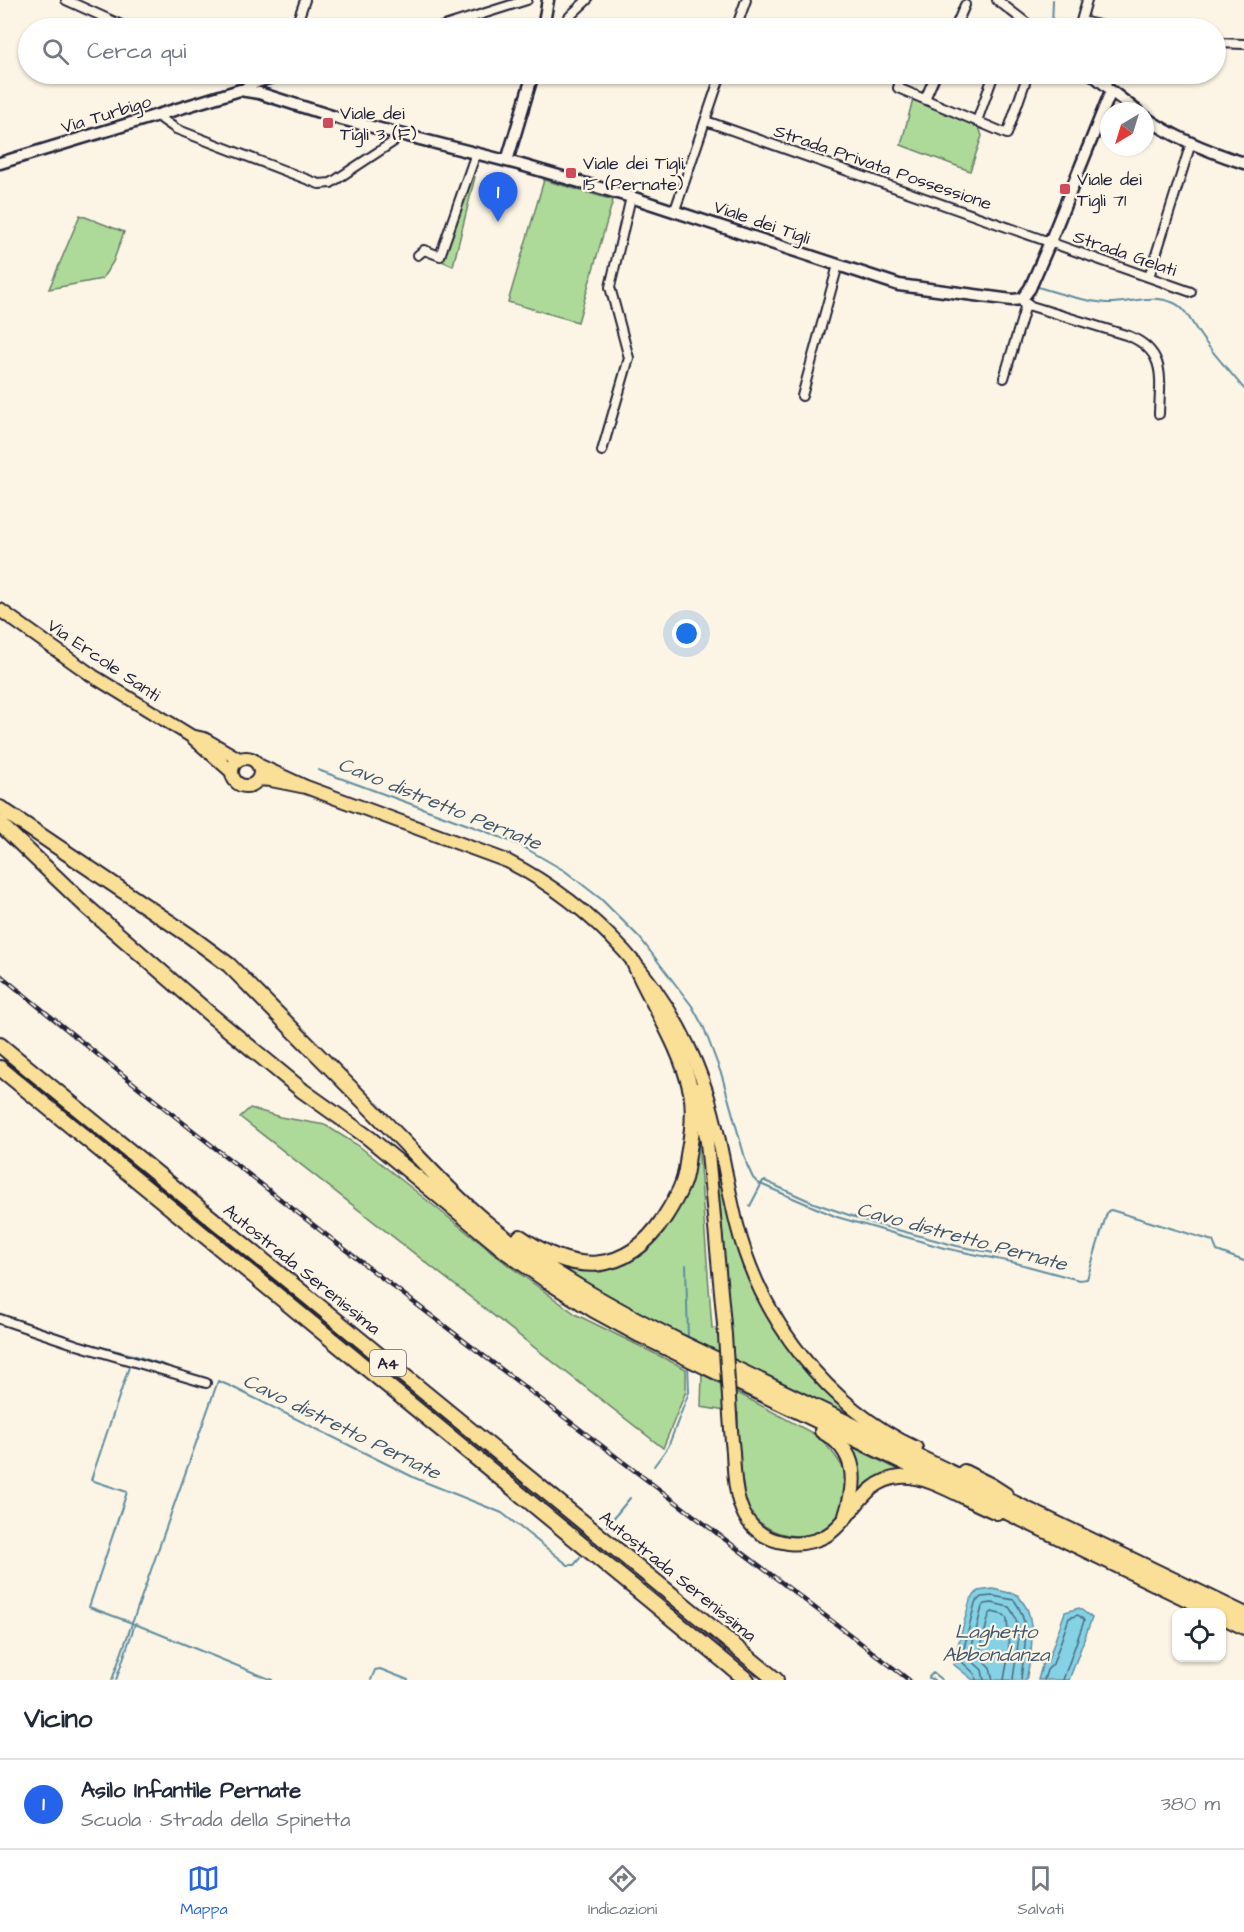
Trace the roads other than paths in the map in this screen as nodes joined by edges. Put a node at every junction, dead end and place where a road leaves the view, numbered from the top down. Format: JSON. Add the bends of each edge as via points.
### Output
{"nodes":[{"id":1,"x":66,"y":0,"type":"edge"},
{"id":2,"x":305,"y":0,"type":"edge"},
{"id":3,"x":527,"y":0,"type":"edge"},
{"id":4,"x":548,"y":0,"type":"edge"},
{"id":5,"x":587,"y":0,"type":"edge"},
{"id":6,"x":746,"y":0,"type":"edge"},
{"id":7,"x":997,"y":0,"type":"edge"},
{"id":8,"x":1087,"y":0,"type":"edge"},
{"id":9,"x":965,"y":5,"type":"dead end"},
{"id":10,"x":106,"y":18,"type":"edge"},
{"id":11,"x":299,"y":18,"type":"edge"},
{"id":12,"x":470,"y":18,"type":"edge"},
{"id":13,"x":545,"y":18,"type":"edge"},
{"id":14,"x":568,"y":18,"type":"edge"},
{"id":15,"x":740,"y":18,"type":"edge"},
{"id":16,"x":959,"y":18,"type":"edge"},
{"id":17,"x":1020,"y":18,"type":"edge"},
{"id":18,"x":1082,"y":18,"type":"edge"},
{"id":19,"x":1226,"y":43,"type":"edge"},
{"id":20,"x":1244,"y":44,"type":"edge"},
{"id":21,"x":245,"y":84,"type":"edge"},
{"id":22,"x":255,"y":84,"type":"edge"},
{"id":23,"x":530,"y":84,"type":"edge"},
{"id":24,"x":719,"y":84,"type":"edge"},
{"id":25,"x":899,"y":84,"type":"edge"},
{"id":26,"x":932,"y":84,"type":"edge"},
{"id":27,"x":990,"y":84,"type":"edge"},
{"id":28,"x":1024,"y":84,"type":"edge"},
{"id":29,"x":1102,"y":84,"type":"edge"},
{"id":30,"x":1111,"y":84,"type":"edge"},
{"id":31,"x":245,"y":88,"type":"junction"},
{"id":32,"x":1112,"y":92,"type":"junction"},
{"id":33,"x":925,"y":99,"type":"junction"},
{"id":34,"x":1125,"y":102,"type":"edge"},
{"id":35,"x":156,"y":116,"type":"junction"},
{"id":36,"x":706,"y":121,"type":"junction"},
{"id":37,"x":977,"y":121,"type":"junction"},
{"id":38,"x":1154,"y":123,"type":"edge"},
{"id":39,"x":397,"y":133,"type":"junction"},
{"id":40,"x":1191,"y":143,"type":"junction"},
{"id":41,"x":476,"y":153,"type":"junction"},
{"id":42,"x":507,"y":161,"type":"junction"},
{"id":43,"x":0,"y":163,"type":"edge"},
{"id":44,"x":1244,"y":163,"type":"edge"},
{"id":45,"x":631,"y":197,"type":"junction"},
{"id":46,"x":675,"y":210,"type":"junction"},
{"id":47,"x":1050,"y":242,"type":"junction"},
{"id":48,"x":418,"y":255,"type":"dead end"},
{"id":49,"x":838,"y":265,"type":"junction"},
{"id":50,"x":1149,"y":277,"type":"junction"},
{"id":51,"x":1191,"y":291,"type":"dead end"},
{"id":52,"x":1022,"y":299,"type":"junction"},
{"id":53,"x":1004,"y":378,"type":"dead end"},
{"id":54,"x":802,"y":396,"type":"dead end"},
{"id":55,"x":1159,"y":414,"type":"dead end"},
{"id":56,"x":602,"y":451,"type":"dead end"},
{"id":57,"x":0,"y":610,"type":"edge"},
{"id":58,"x":191,"y":736,"type":"junction"},
{"id":59,"x":240,"y":759,"type":"junction"},
{"id":60,"x":258,"y":765,"type":"junction"},
{"id":61,"x":232,"y":772,"type":"junction"},
{"id":62,"x":258,"y":779,"type":"junction"},
{"id":63,"x":306,"y":787,"type":"junction"},
{"id":64,"x":0,"y":808,"type":"edge"},
{"id":65,"x":0,"y":824,"type":"edge"},
{"id":66,"x":634,"y":963,"type":"junction"},
{"id":67,"x":0,"y":1034,"type":"edge"},
{"id":68,"x":0,"y":1045,"type":"edge"},
{"id":69,"x":0,"y":1068,"type":"edge"},
{"id":70,"x":30,"y":1070,"type":"junction"},
{"id":71,"x":441,"y":1179,"type":"junction"},
{"id":72,"x":0,"y":1319,"type":"edge"},
{"id":73,"x":688,"y":1352,"type":"junction"},
{"id":74,"x":206,"y":1383,"type":"dead end"},
{"id":75,"x":740,"y":1383,"type":"junction"},
{"id":76,"x":1030,"y":1510,"type":"junction"},
{"id":77,"x":846,"y":1516,"type":"junction"},
{"id":78,"x":1035,"y":1526,"type":"junction"},
{"id":79,"x":1206,"y":1608,"type":"edge"},
{"id":80,"x":1244,"y":1614,"type":"edge"},
{"id":81,"x":1226,"y":1618,"type":"edge"},
{"id":82,"x":1244,"y":1627,"type":"edge"},
{"id":83,"x":747,"y":1680,"type":"edge"},
{"id":84,"x":776,"y":1680,"type":"edge"}],
"edges":[{"from":1,"to":10,"type":"street"},
{"from":2,"to":11,"type":"street"},
{"from":3,"to":12,"type":"street"},
{"from":4,"to":13,"type":"main road"},
{"from":5,"to":14,"type":"street"},
{"from":6,"to":15,"type":"street"},
{"from":7,"to":17,"type":"street"},
{"from":8,"to":18,"type":"street"},
{"from":9,"to":16,"type":"street"},
{"from":19,"to":20,"type":"street"},
{"from":21,"to":31,"type":"street"},
{"from":22,"to":31,"type":"street","name":"Via Turbigo"},
{"from":23,"to":42,"type":"main road"},
{"from":24,"to":36,"type":"street"},
{"from":25,"to":33,"type":"street","via":[[898,88]]},
{"from":26,"to":33,"type":"street"},
{"from":27,"to":37,"type":"street"},
{"from":28,"to":37,"type":"street","via":[[1007,134]]},
{"from":29,"to":32,"type":"street"},
{"from":30,"to":32,"type":"street"},
{"from":31,"to":35,"type":"main road","name":"Via Turbigo"},
{"from":31,"to":39,"type":"main road","name":"Viale dei Tigli","via":[[312,111]]},
{"from":32,"to":34,"type":"main road"},
{"from":32,"to":47,"type":"main road","via":[[1114,98],[1107,103]]},
{"from":33,"to":37,"type":"street"},
{"from":35,"to":39,"type":"street","via":[[176,129],[319,184],[331,183],[393,142]]},
{"from":35,"to":43,"type":"main road","name":"Via Turbigo"},
{"from":36,"to":46,"type":"street"},
{"from":36,"to":47,"type":"street","name":"Strada Privata Possessione"},
{"from":38,"to":40,"type":"main road"},
{"from":39,"to":41,"type":"main road","name":"Viale dei Tigli"},
{"from":40,"to":44,"type":"main road"},
{"from":40,"to":50,"type":"street"},
{"from":41,"to":42,"type":"main road","name":"Viale dei Tigli"},
{"from":41,"to":48,"type":"street","via":[[440,256],[424,250]]},
{"from":42,"to":45,"type":"main road","name":"Viale dei Tigli"},
{"from":45,"to":46,"type":"main road","name":"Viale dei Tigli"},
{"from":45,"to":56,"type":"street","via":[[610,286],[629,358]]},
{"from":46,"to":49,"type":"main road","name":"Viale dei Tigli"},
{"from":47,"to":50,"type":"street","name":"Strada Gelati"},
{"from":47,"to":52,"type":"main road"},
{"from":49,"to":52,"type":"main road","name":"Viale dei Tigli","via":[[899,285]]},
{"from":49,"to":54,"type":"street"},
{"from":50,"to":51,"type":"street","name":"Strada Gelati"},
{"from":52,"to":53,"type":"street","via":[[1025,308]]},
{"from":52,"to":55,"type":"street","via":[[1031,306],[1142,341],[1153,352],[1159,368]]},
{"from":57,"to":58,"type":"main road","name":"Via Ercole Santi","via":[[93,676]]},
{"from":58,"to":59,"type":"main road","name":"Via Ercole Santi"},
{"from":58,"to":61,"type":"main road","name":"Via Ercole Santi"},
{"from":59,"to":60,"type":"main road","via":[[248,758]]},
{"from":59,"to":61,"type":"main road"},
{"from":60,"to":62,"type":"main road"},
{"from":60,"to":63,"type":"main road"},
{"from":61,"to":62,"type":"main road","via":[[235,782],[242,786],[252,785]]},
{"from":62,"to":63,"type":"main road"},
{"from":63,"to":66,"type":"main road","via":[[507,861],[546,882],[581,909]]},
{"from":64,"to":71,"type":"highway","via":[[229,965]]},
{"from":65,"to":73,"type":"highway","via":[[87,907],[212,1016],[508,1253],[594,1310]]},
{"from":66,"to":71,"type":"highway","via":[[672,1038],[691,1093],[693,1128],[683,1182],[656,1231],[642,1245],[606,1264],[572,1262],[535,1248]]},
{"from":66,"to":76,"type":"main road","via":[[669,1009],[686,1040],[714,1122],[747,1258],[789,1339],[824,1382],[857,1412],[884,1431],[993,1485]]},
{"from":66,"to":77,"type":"main road","bridge":true,"via":[[672,1023],[694,1077],[704,1119],[736,1492],[741,1509],[751,1523],[773,1539],[793,1544],[824,1536]]},
{"from":67,"to":70,"type":"highway"},
{"from":68,"to":70,"type":"highway","name":"Autostrada Serenissima","number":"A4"},
{"from":69,"to":83,"type":"highway","name":"Autostrada Serenissima","number":"A4"},
{"from":70,"to":84,"type":"highway","name":"Autostrada Serenissima","number":"A4"},
{"from":71,"to":73,"type":"highway","via":[[489,1225],[537,1262]]},
{"from":72,"to":74,"type":"street"},
{"from":73,"to":75,"type":"highway"},
{"from":73,"to":76,"type":"highway"},
{"from":75,"to":77,"type":"highway","via":[[775,1408],[839,1442],[854,1479]]},
{"from":75,"to":78,"type":"highway"},
{"from":76,"to":80,"type":"highway"},
{"from":77,"to":78,"type":"main road","via":[[873,1486],[908,1476]]},
{"from":78,"to":79,"type":"highway"},
{"from":81,"to":82,"type":"highway"}]}
